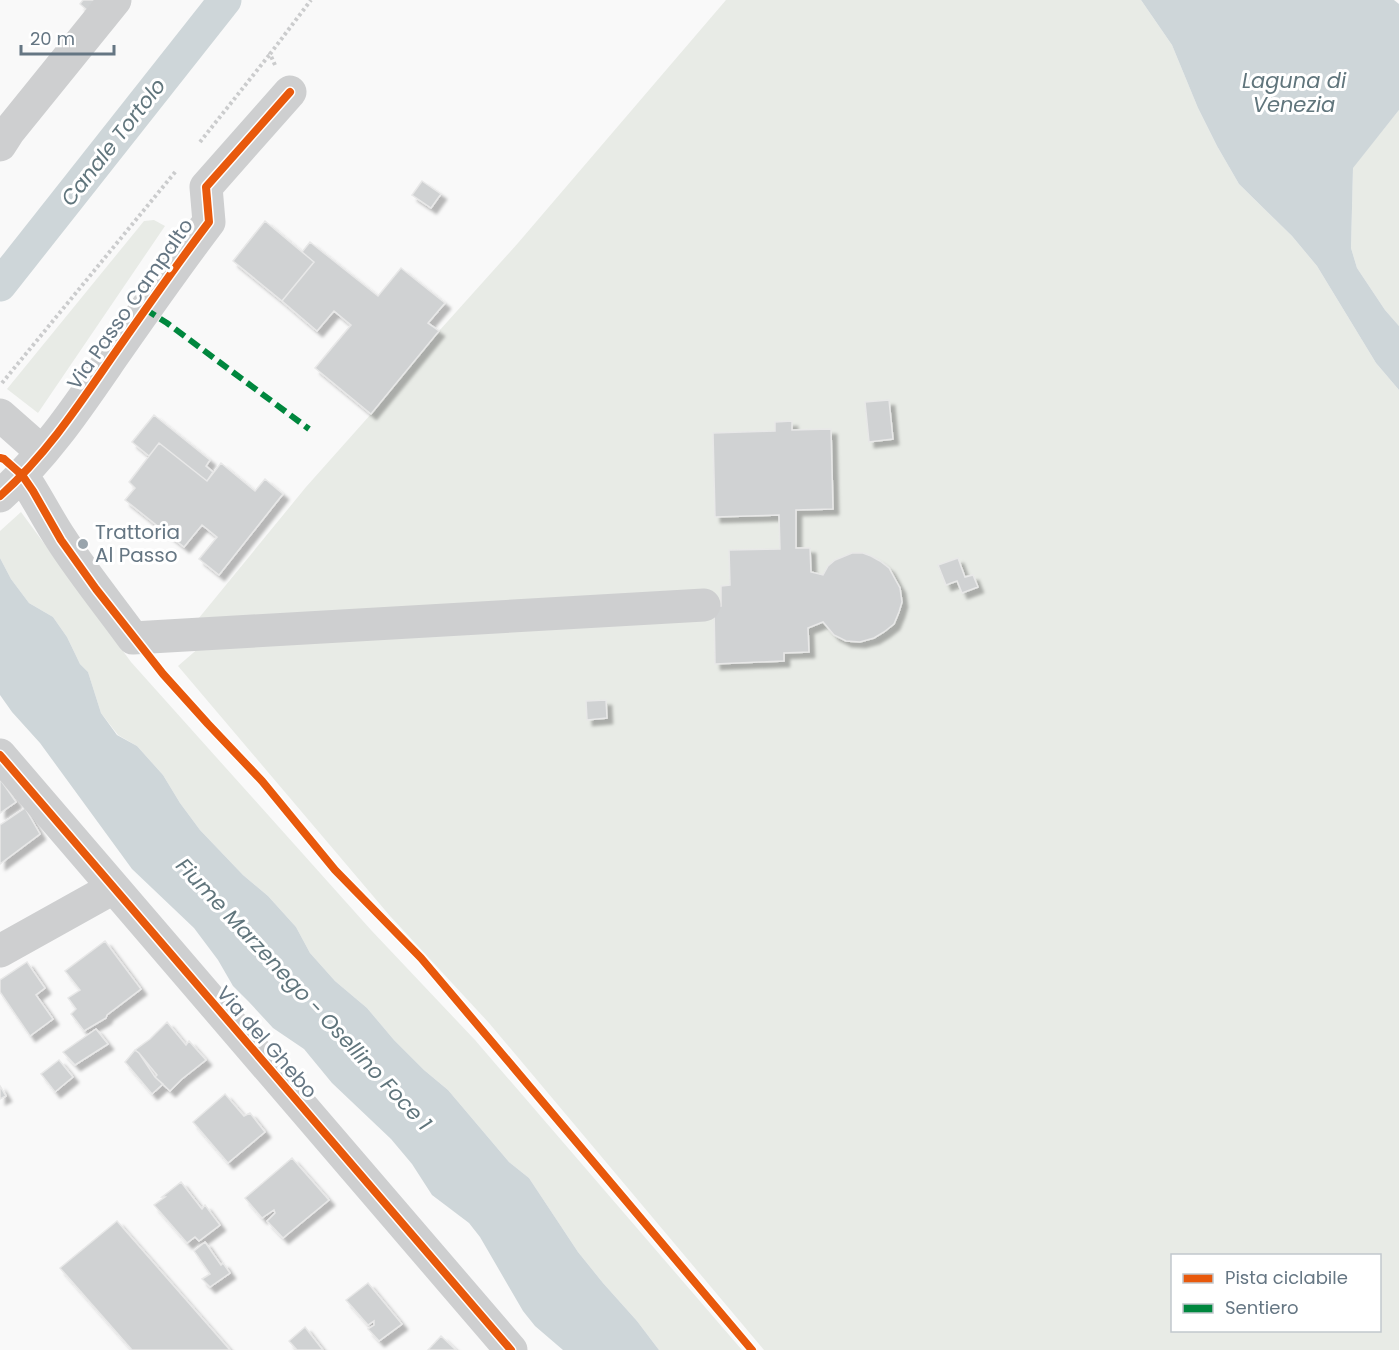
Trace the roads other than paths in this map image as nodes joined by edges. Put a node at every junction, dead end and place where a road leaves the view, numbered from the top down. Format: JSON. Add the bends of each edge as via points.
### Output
{"nodes":[{"id":1,"x":115,"y":0,"type":"edge"},
{"id":2,"x":290,"y":92,"type":"road end"},
{"id":3,"x":0,"y":145,"type":"edge"},
{"id":4,"x":0,"y":415,"type":"edge"},
{"id":5,"x":20,"y":476,"type":"edge"},
{"id":6,"x":704,"y":605,"type":"dead end"},
{"id":7,"x":0,"y":755,"type":"edge"},
{"id":8,"x":113,"y":888,"type":"junction"},
{"id":9,"x":0,"y":951,"type":"edge"},
{"id":10,"x":511,"y":1350,"type":"edge"}],
"edges":[{"from":1,"to":3,"type":"street"},
{"from":2,"to":5,"type":"street","name":"Via Passo Campalto","via":[[206,187],[209,222],[64,426]]},
{"from":4,"to":5,"type":"street"},
{"from":5,"to":6,"type":"street","via":[[61,540],[134,638]]},
{"from":7,"to":8,"type":"street","name":"Via del Ghebo"},
{"from":8,"to":9,"type":"street"},
{"from":8,"to":10,"type":"street","name":"Via del Ghebo"}]}
